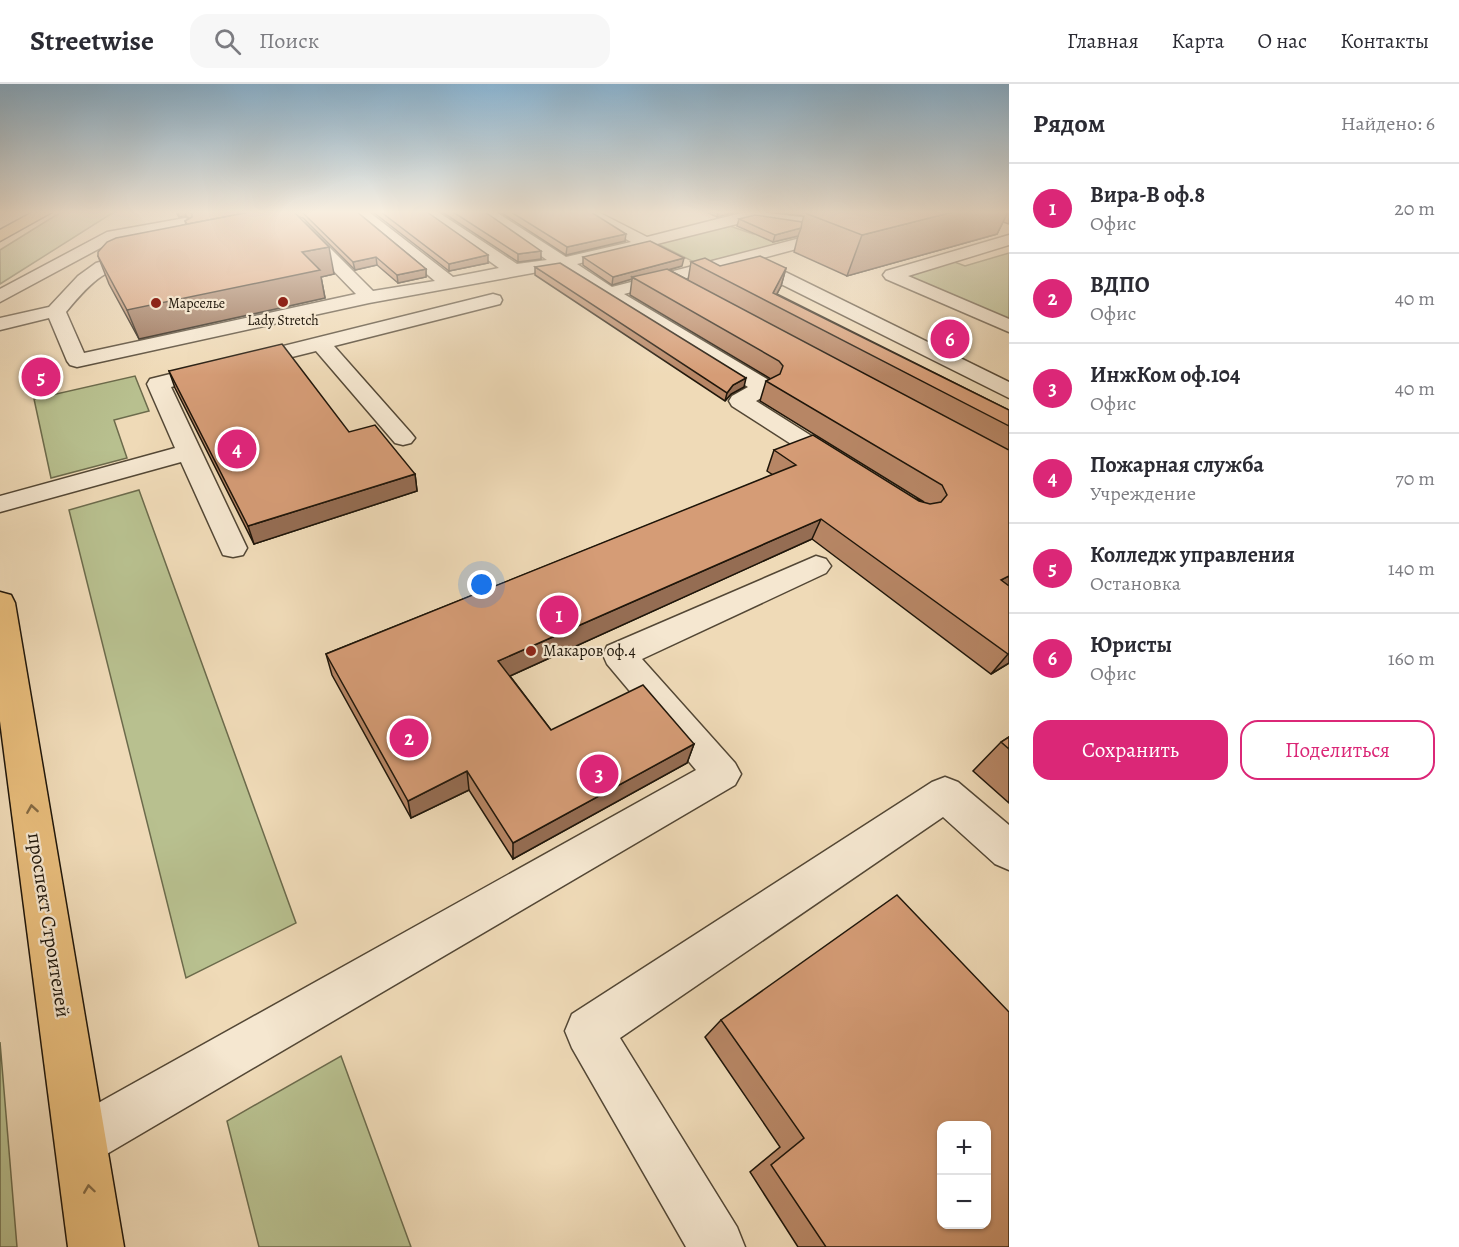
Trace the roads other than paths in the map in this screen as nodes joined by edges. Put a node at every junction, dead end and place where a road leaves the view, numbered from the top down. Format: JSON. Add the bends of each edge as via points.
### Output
{"nodes":[{"id":1,"x":55,"y":266,"type":"edge"},
{"id":2,"x":101,"y":266,"type":"edge"},
{"id":3,"x":339,"y":266,"type":"edge"},
{"id":4,"x":428,"y":266,"type":"edge"},
{"id":5,"x":508,"y":266,"type":"edge"},
{"id":6,"x":539,"y":266,"type":"edge"},
{"id":7,"x":566,"y":266,"type":"edge"},
{"id":8,"x":713,"y":266,"type":"edge"},
{"id":9,"x":760,"y":266,"type":"edge"},
{"id":10,"x":916,"y":266,"type":"edge"},
{"id":11,"x":514,"y":270,"type":"junction"},
{"id":12,"x":665,"y":277,"type":"junction"},
{"id":13,"x":450,"y":284,"type":"junction"},
{"id":14,"x":609,"y":293,"type":"junction"},
{"id":15,"x":697,"y":294,"type":"edge"},
{"id":16,"x":0,"y":296,"type":"edge"},
{"id":17,"x":369,"y":297,"type":"junction"},
{"id":18,"x":493,"y":300,"type":"dead end"},
{"id":19,"x":56,"y":311,"type":"junction"},
{"id":20,"x":0,"y":324,"type":"edge"},
{"id":21,"x":1009,"y":326,"type":"edge"},
{"id":22,"x":320,"y":344,"type":"junction"},
{"id":23,"x":1009,"y":391,"type":"edge"},
{"id":24,"x":403,"y":438,"type":"dead end"},
{"id":25,"x":190,"y":452,"type":"junction"},
{"id":26,"x":859,"y":476,"type":"edge"},
{"id":27,"x":0,"y":504,"type":"edge"},
{"id":28,"x":233,"y":548,"type":"dead end"},
{"id":29,"x":816,"y":566,"type":"dead end"},
{"id":30,"x":0,"y":603,"type":"edge"},
{"id":31,"x":1009,"y":851,"type":"edge"},
{"id":32,"x":82,"y":1140,"type":"junction"},
{"id":33,"x":96,"y":1247,"type":"edge"},
{"id":34,"x":717,"y":1247,"type":"edge"}],
"edges":[{"from":1,"to":16,"type":"lane"},
{"from":2,"to":19,"type":"lane","via":[[90,272]]},
{"from":3,"to":17,"type":"lane"},
{"from":4,"to":13,"type":"lane"},
{"from":5,"to":11,"type":"lane"},
{"from":6,"to":11,"type":"lane"},
{"from":7,"to":14,"type":"lane"},
{"from":8,"to":12,"type":"lane"},
{"from":9,"to":23,"type":"lane"},
{"from":10,"to":21,"type":"lane","via":[[892,275]]},
{"from":11,"to":13,"type":"lane"},
{"from":12,"to":14,"type":"lane"},
{"from":12,"to":15,"type":"lane"},
{"from":13,"to":17,"type":"lane"},
{"from":14,"to":26,"type":"lane","via":[[764,387],[740,401]]},
{"from":17,"to":19,"type":"lane","via":[[77,361]]},
{"from":18,"to":22,"type":"lane"},
{"from":19,"to":20,"type":"lane"},
{"from":22,"to":24,"type":"lane"},
{"from":22,"to":25,"type":"lane","via":[[158,384]]},
{"from":25,"to":27,"type":"lane"},
{"from":25,"to":28,"type":"lane"},
{"from":29,"to":32,"type":"lane","via":[[619,655],[722,774]]},
{"from":32,"to":30,"type":"main road","name":"проспект Строителей","one_way":true},
{"from":31,"to":34,"type":"lane","via":[[945,794],[589,1031]]},
{"from":33,"to":32,"type":"main road","name":"проспект Строителей","one_way":true}]}
